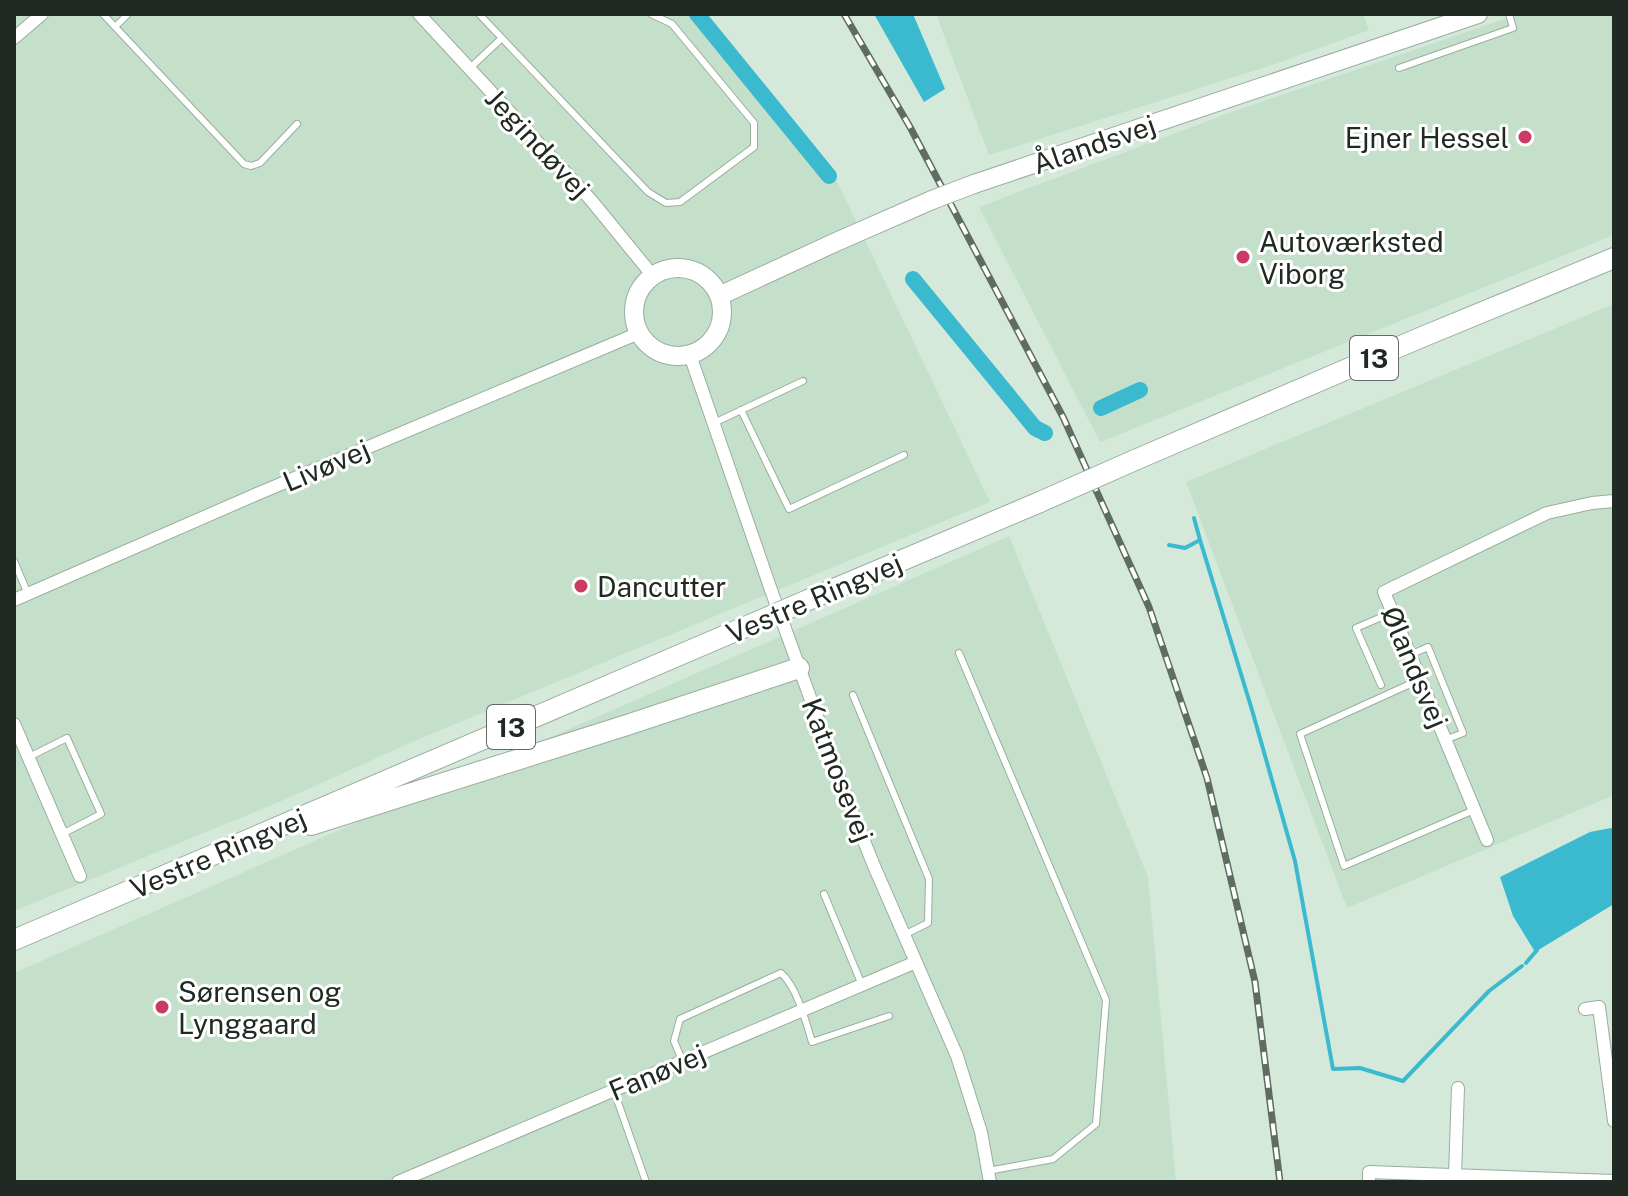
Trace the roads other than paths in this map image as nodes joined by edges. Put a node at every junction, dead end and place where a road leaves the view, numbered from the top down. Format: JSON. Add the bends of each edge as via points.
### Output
{"nodes":[{"id":1,"x":42,"y":14,"type":"edge"},
{"id":2,"x":103,"y":14,"type":"edge"},
{"id":3,"x":128,"y":14,"type":"edge"},
{"id":4,"x":419,"y":14,"type":"edge"},
{"id":5,"x":479,"y":14,"type":"edge"},
{"id":6,"x":651,"y":14,"type":"edge"},
{"id":7,"x":1478,"y":14,"type":"edge"},
{"id":8,"x":1509,"y":14,"type":"edge"},
{"id":9,"x":115,"y":27,"type":"junction"},
{"id":10,"x":14,"y":38,"type":"edge"},
{"id":11,"x":502,"y":38,"type":"junction"},
{"id":12,"x":470,"y":68,"type":"junction"},
{"id":13,"x":1399,"y":68,"type":"dead end"},
{"id":14,"x":297,"y":124,"type":"dead end"},
{"id":15,"x":1614,"y":258,"type":"edge"},
{"id":16,"x":653,"y":276,"type":"junction"},
{"id":17,"x":719,"y":296,"type":"junction"},
{"id":18,"x":639,"y":333,"type":"junction"},
{"id":19,"x":690,"y":355,"type":"junction"},
{"id":20,"x":803,"y":381,"type":"dead end"},
{"id":21,"x":741,"y":410,"type":"junction"},
{"id":22,"x":714,"y":423,"type":"junction"},
{"id":23,"x":904,"y":455,"type":"dead end"},
{"id":24,"x":1614,"y":501,"type":"edge"},
{"id":25,"x":14,"y":561,"type":"edge"},
{"id":26,"x":28,"y":594,"type":"junction"},
{"id":27,"x":14,"y":600,"type":"edge"},
{"id":28,"x":1392,"y":612,"type":"junction"},
{"id":29,"x":959,"y":653,"type":"dead end"},
{"id":30,"x":1410,"y":655,"type":"junction"},
{"id":31,"x":799,"y":668,"type":"junction"},
{"id":32,"x":1420,"y":679,"type":"junction"},
{"id":33,"x":1381,"y":685,"type":"dead end"},
{"id":34,"x":853,"y":695,"type":"dead end"},
{"id":35,"x":14,"y":724,"type":"edge"},
{"id":36,"x":1445,"y":740,"type":"junction"},
{"id":37,"x":29,"y":757,"type":"junction"},
{"id":38,"x":1474,"y":810,"type":"junction"},
{"id":39,"x":271,"y":830,"type":"junction"},
{"id":40,"x":62,"y":834,"type":"junction"},
{"id":41,"x":1487,"y":840,"type":"dead end"},
{"id":42,"x":80,"y":876,"type":"dead end"},
{"id":43,"x":824,"y":894,"type":"dead end"},
{"id":44,"x":904,"y":935,"type":"junction"},
{"id":45,"x":14,"y":940,"type":"edge"},
{"id":46,"x":916,"y":962,"type":"junction"},
{"id":47,"x":862,"y":985,"type":"junction"},
{"id":48,"x":1585,"y":1009,"type":"dead end"},
{"id":49,"x":802,"y":1010,"type":"junction"},
{"id":50,"x":889,"y":1016,"type":"dead end"},
{"id":51,"x":682,"y":1061,"type":"junction"},
{"id":52,"x":1458,"y":1088,"type":"dead end"},
{"id":53,"x":614,"y":1090,"type":"junction"},
{"id":54,"x":1614,"y":1121,"type":"edge"},
{"id":55,"x":1455,"y":1175,"type":"junction"},
{"id":56,"x":989,"y":1177,"type":"edge"},
{"id":57,"x":1528,"y":1180,"type":"edge"},
{"id":58,"x":1614,"y":1181,"type":"edge"},
{"id":59,"x":398,"y":1182,"type":"edge"},
{"id":60,"x":646,"y":1182,"type":"edge"},
{"id":61,"x":1369,"y":1182,"type":"edge"}],
"edges":[{"from":1,"to":10,"type":"street"},
{"from":2,"to":9,"type":"lane"},
{"from":3,"to":9,"type":"lane"},
{"from":4,"to":12,"type":"street","name":"Jegindøvej"},
{"from":5,"to":11,"type":"lane"},
{"from":6,"to":11,"type":"lane","via":[[672,24],[754,123],[754,147],[680,202],[666,203],[648,192]]},
{"from":7,"to":17,"type":"street","name":"Ålandsvej","bridge":true,"via":[[974,184]]},
{"from":8,"to":13,"type":"lane","via":[[1513,28]]},
{"from":9,"to":14,"type":"lane","via":[[244,164],[260,163]]},
{"from":11,"to":12,"type":"lane"},
{"from":12,"to":16,"type":"street","name":"Jegindøvej"},
{"from":15,"to":39,"type":"main road","name":"Vestre Ringvej","number":"13","bridge":true},
{"from":16,"to":17,"type":"street","via":[[664,270],[690,270],[712,284]]},
{"from":16,"to":18,"type":"street","via":[[643,285],[634,308]]},
{"from":17,"to":19,"type":"street","via":[[722,310],[714,338]]},
{"from":18,"to":19,"type":"street","via":[[661,353]]},
{"from":18,"to":26,"type":"street","name":"Livøvej"},
{"from":19,"to":22,"type":"street","name":"Katmosevej"},
{"from":20,"to":21,"type":"lane"},
{"from":21,"to":22,"type":"lane"},
{"from":21,"to":23,"type":"lane","via":[[789,509]]},
{"from":22,"to":31,"type":"street","name":"Katmosevej"},
{"from":24,"to":28,"type":"street","name":"Ølandsvej","via":[[1547,513],[1384,592]]},
{"from":25,"to":26,"type":"lane"},
{"from":26,"to":27,"type":"street","name":"Livøvej"},
{"from":28,"to":30,"type":"street","name":"Ølandsvej"},
{"from":28,"to":33,"type":"lane","via":[[1356,628]]},
{"from":29,"to":56,"type":"lane","via":[[1106,1000],[1096,1124],[1053,1159]]},
{"from":30,"to":32,"type":"street","name":"Ølandsvej"},
{"from":30,"to":36,"type":"lane","via":[[1428,647],[1452,704],[1463,733]]},
{"from":31,"to":39,"type":"main road","via":[[316,824]]},
{"from":31,"to":44,"type":"street","name":"Katmosevej"},
{"from":32,"to":36,"type":"street","name":"Ølandsvej"},
{"from":32,"to":38,"type":"lane","via":[[1300,734],[1344,866]]},
{"from":34,"to":44,"type":"lane","via":[[929,879],[928,923]]},
{"from":35,"to":37,"type":"street"},
{"from":36,"to":38,"type":"street","name":"Ølandsvej"},
{"from":37,"to":40,"type":"street"},
{"from":37,"to":40,"type":"lane","via":[[67,738],[101,814]]},
{"from":38,"to":41,"type":"street","name":"Ølandsvej"},
{"from":39,"to":45,"type":"main road","name":"Vestre Ringvej","number":"13"},
{"from":40,"to":42,"type":"street"},
{"from":43,"to":47,"type":"lane"},
{"from":44,"to":46,"type":"street","name":"Katmosevej"},
{"from":46,"to":47,"type":"street","name":"Fanøvej"},
{"from":46,"to":56,"type":"street","name":"Katmosevej","via":[[957,1056]]},
{"from":47,"to":49,"type":"street","name":"Fanøvej"},
{"from":48,"to":54,"type":"street","via":[[1599,1007]]},
{"from":49,"to":50,"type":"lane","via":[[812,1042]]},
{"from":49,"to":51,"type":"street","name":"Fanøvej"},
{"from":49,"to":51,"type":"lane","via":[[781,973],[680,1019],[674,1041]]},
{"from":51,"to":53,"type":"street","name":"Fanøvej"},
{"from":52,"to":55,"type":"street"},
{"from":53,"to":59,"type":"street","name":"Fanøvej"},
{"from":53,"to":60,"type":"lane"},
{"from":55,"to":57,"type":"street"},
{"from":55,"to":61,"type":"street","via":[[1369,1172]]},
{"from":57,"to":58,"type":"street"}]}
